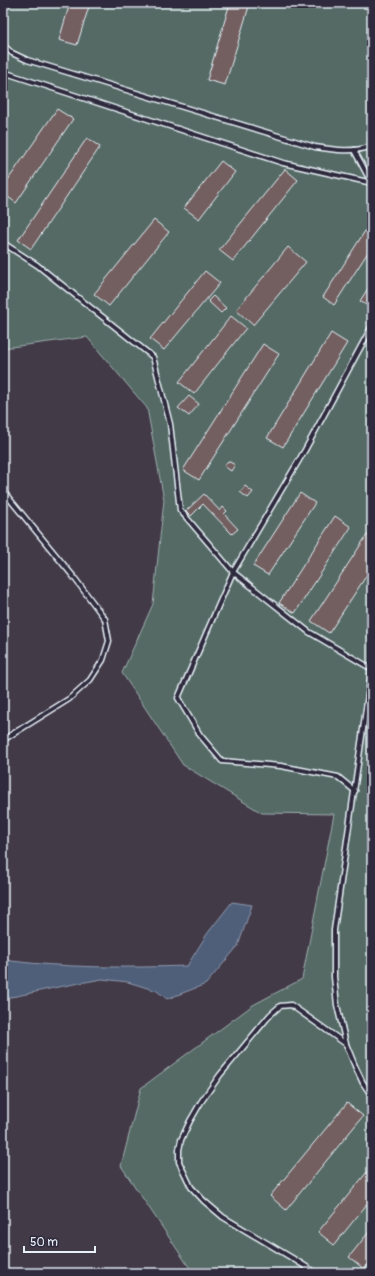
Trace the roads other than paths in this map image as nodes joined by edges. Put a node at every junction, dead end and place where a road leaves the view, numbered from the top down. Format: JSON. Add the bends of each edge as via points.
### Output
{"nodes":[{"id":1,"x":3,"y":45,"type":"edge"},
{"id":2,"x":3,"y":72,"type":"edge"},
{"id":3,"x":372,"y":146,"type":"edge"},
{"id":4,"x":354,"y":150,"type":"junction"},
{"id":5,"x":371,"y":182,"type":"edge"},
{"id":6,"x":3,"y":243,"type":"edge"},
{"id":7,"x":372,"y":326,"type":"edge"},
{"id":8,"x":3,"y":491,"type":"edge"},
{"id":9,"x":233,"y":572,"type":"junction"},
{"id":10,"x":372,"y":668,"type":"edge"},
{"id":11,"x":3,"y":740,"type":"edge"},
{"id":12,"x":355,"y":791,"type":"junction"},
{"id":13,"x":346,"y":1044,"type":"junction"},
{"id":14,"x":372,"y":1096,"type":"edge"},
{"id":15,"x":316,"y":1273,"type":"edge"}],
"edges":[{"from":1,"to":4,"type":"lane","via":[[12,53],[27,60],[316,147]]},
{"from":2,"to":5,"type":"lane","via":[[283,163]]},
{"from":3,"to":4,"type":"lane"},
{"from":4,"to":5,"type":"lane"},
{"from":6,"to":9,"type":"lane","via":[[37,265],[153,357],[170,424],[180,510]]},
{"from":7,"to":9,"type":"lane","via":[[305,450]]},
{"from":8,"to":11,"type":"lane","via":[[105,619],[109,641],[103,660],[90,680],[69,699]]},
{"from":9,"to":10,"type":"lane","via":[[309,632]]},
{"from":9,"to":12,"type":"lane","via":[[178,698],[200,735],[222,761],[281,766],[338,777]]},
{"from":10,"to":12,"type":"lane"},
{"from":12,"to":13,"type":"lane","via":[[334,930],[334,977]]},
{"from":13,"to":14,"type":"lane","via":[[363,1083]]},
{"from":13,"to":15,"type":"lane","via":[[292,1005],[280,1006],[216,1080],[190,1122],[179,1150],[179,1162],[191,1187],[204,1201],[223,1217]]}]}
